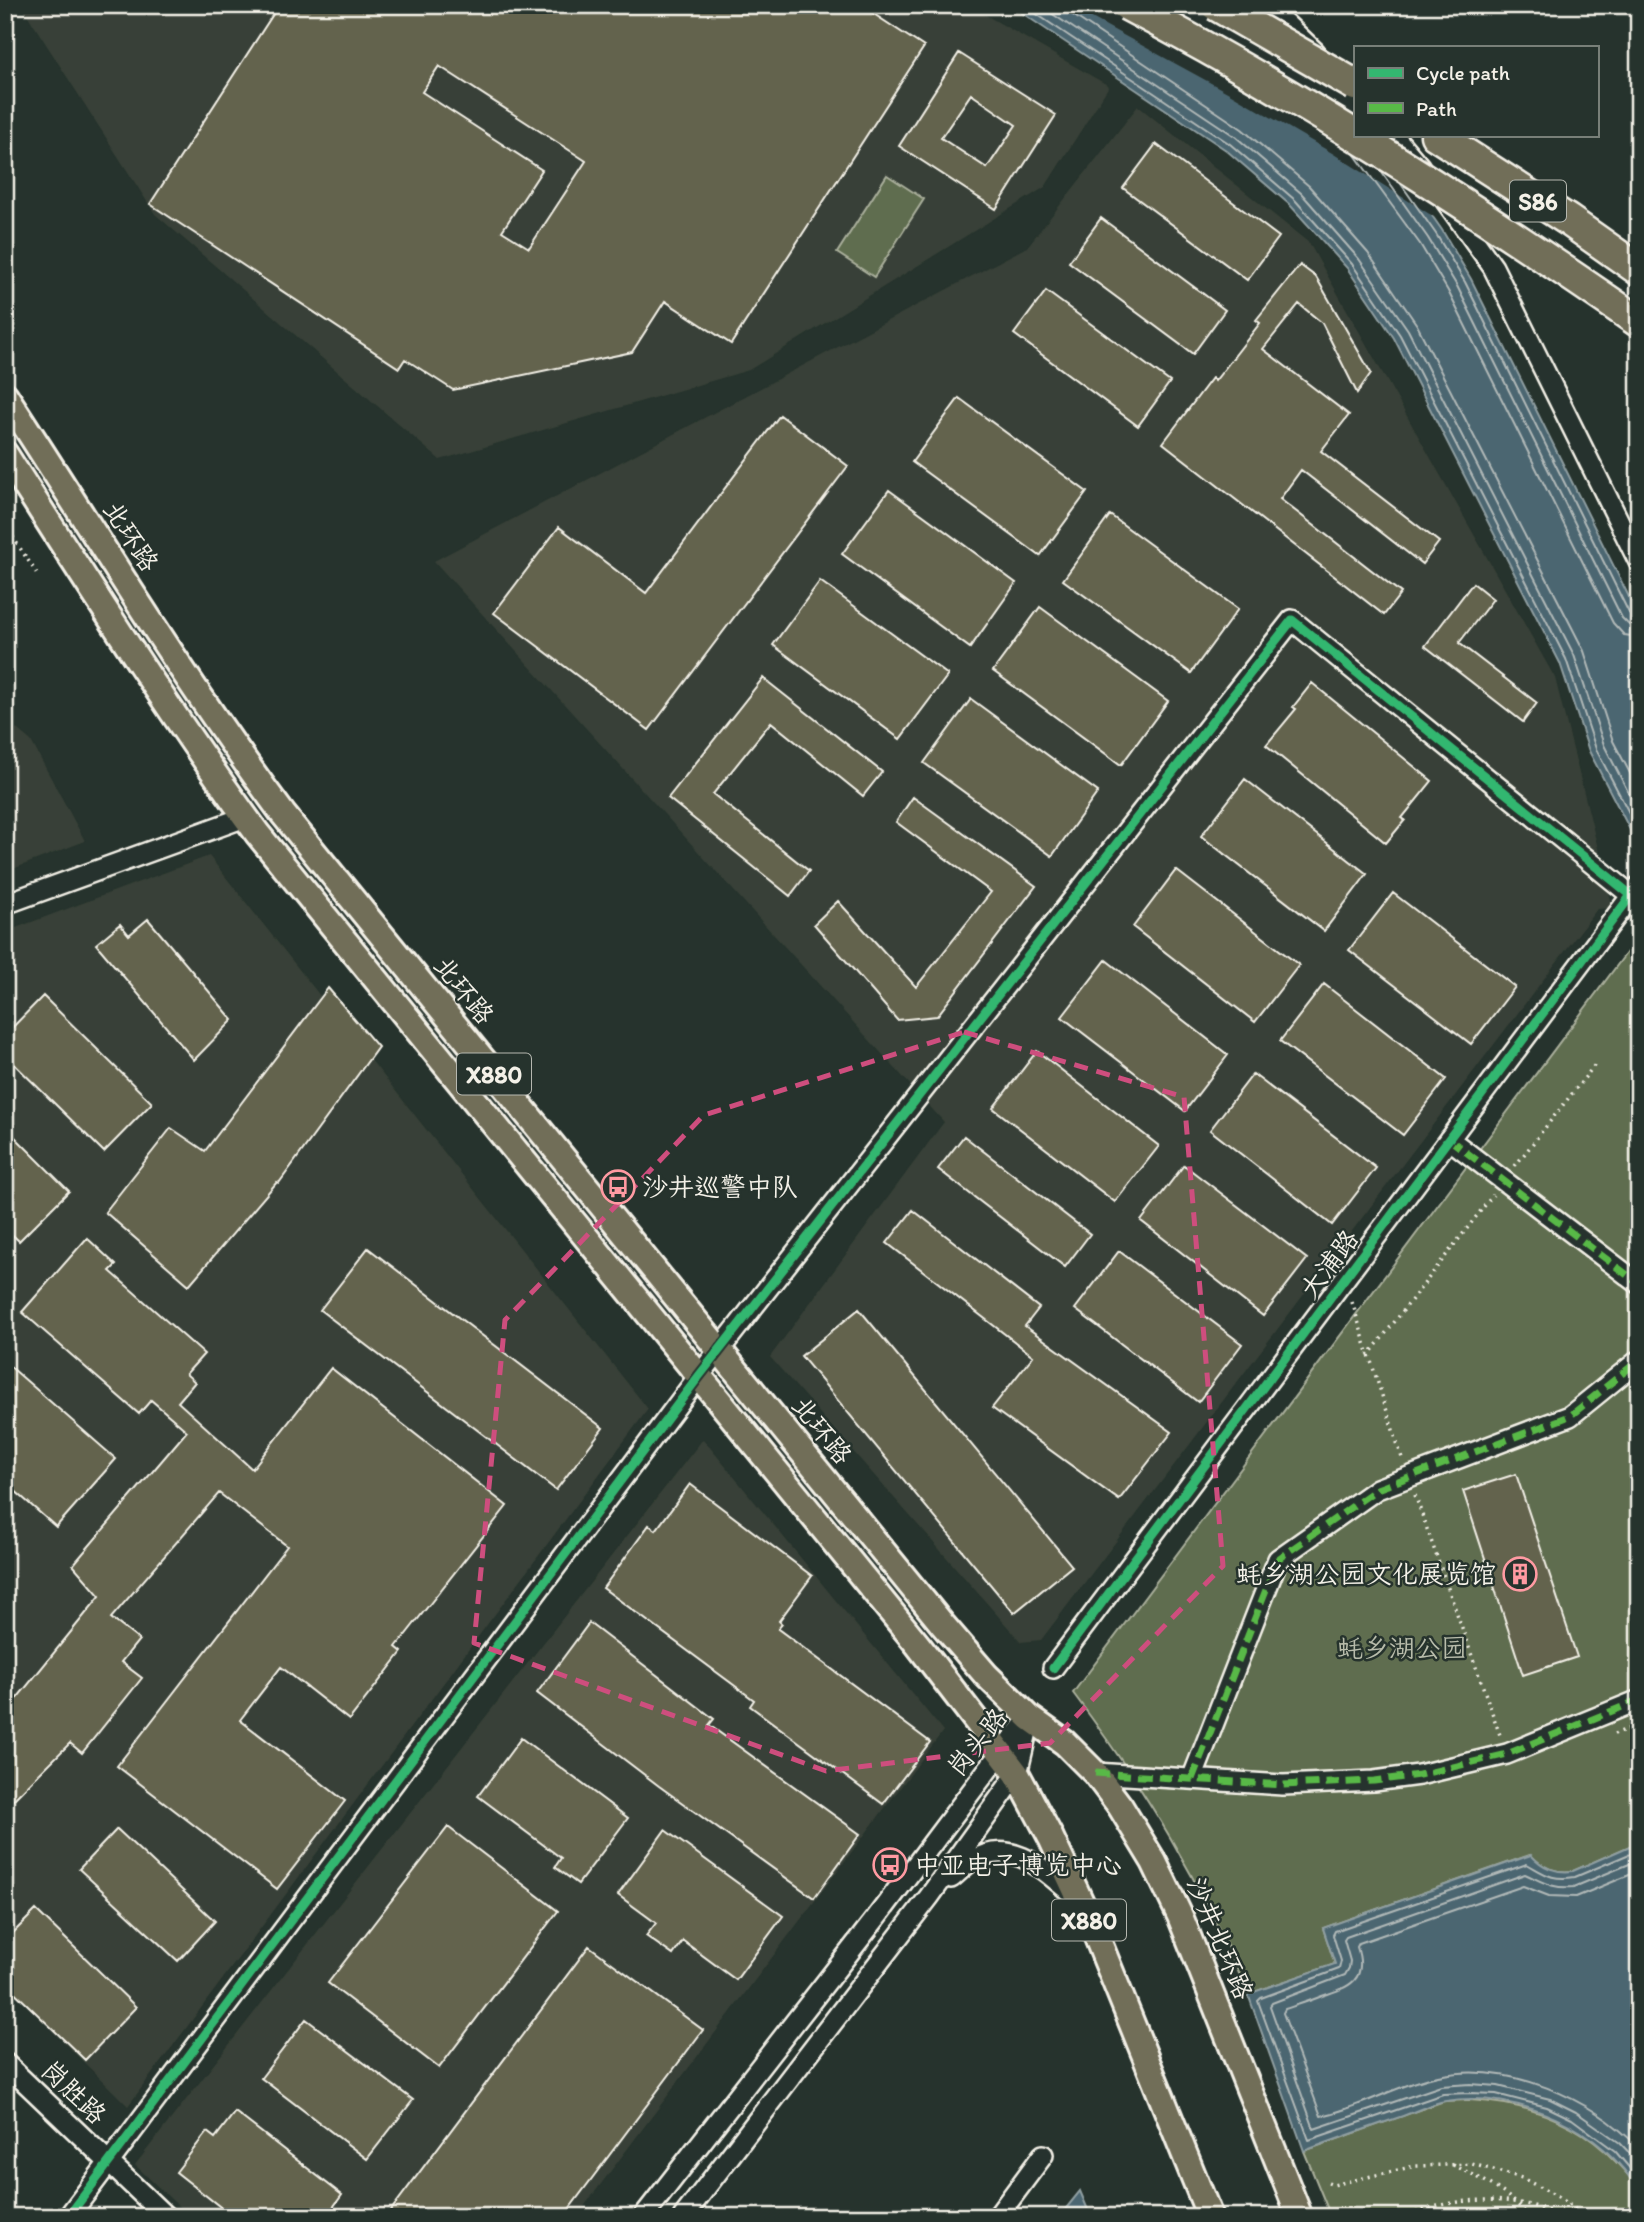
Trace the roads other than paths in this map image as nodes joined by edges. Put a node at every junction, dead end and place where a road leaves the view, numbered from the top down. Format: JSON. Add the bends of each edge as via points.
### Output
{"nodes":[{"id":1,"x":1127,"y":5,"type":"edge"},
{"id":2,"x":1216,"y":5,"type":"edge"},
{"id":3,"x":1266,"y":5,"type":"edge"},
{"id":4,"x":1354,"y":84,"type":"edge"},
{"id":5,"x":1354,"y":91,"type":"edge"},
{"id":6,"x":1354,"y":135,"type":"edge"},
{"id":7,"x":1356,"y":136,"type":"edge"},
{"id":8,"x":1394,"y":136,"type":"edge"},
{"id":9,"x":1438,"y":136,"type":"edge"},
{"id":10,"x":1639,"y":270,"type":"edge"},
{"id":11,"x":1639,"y":322,"type":"edge"},
{"id":12,"x":5,"y":395,"type":"edge"},
{"id":13,"x":5,"y":454,"type":"edge"},
{"id":14,"x":1639,"y":562,"type":"edge"},
{"id":15,"x":246,"y":817,"type":"junction"},
{"id":16,"x":1635,"y":890,"type":"edge"},
{"id":17,"x":5,"y":904,"type":"edge"},
{"id":18,"x":1449,"y":1139,"type":"junction"},
{"id":19,"x":1639,"y":1284,"type":"edge"},
{"id":20,"x":720,"y":1350,"type":"junction"},
{"id":21,"x":1639,"y":1360,"type":"edge"},
{"id":22,"x":699,"y":1376,"type":"junction"},
{"id":23,"x":1053,"y":1668,"type":"dead end"},
{"id":24,"x":1639,"y":1700,"type":"edge"},
{"id":25,"x":1030,"y":1718,"type":"junction"},
{"id":26,"x":1001,"y":1752,"type":"junction"},
{"id":27,"x":1095,"y":1773,"type":"junction"},
{"id":28,"x":1017,"y":1774,"type":"junction"},
{"id":29,"x":1192,"y":1779,"type":"junction"},
{"id":30,"x":929,"y":1897,"type":"junction"},
{"id":31,"x":1081,"y":1900,"type":"junction"},
{"id":32,"x":5,"y":2063,"type":"edge"},
{"id":33,"x":1043,"y":2155,"type":"dead end"},
{"id":34,"x":109,"y":2162,"type":"junction"},
{"id":35,"x":68,"y":2217,"type":"edge"},
{"id":36,"x":166,"y":2217,"type":"edge"},
{"id":37,"x":643,"y":2217,"type":"edge"},
{"id":38,"x":683,"y":2217,"type":"edge"},
{"id":39,"x":997,"y":2217,"type":"edge"},
{"id":40,"x":1210,"y":2217,"type":"edge"},
{"id":41,"x":1300,"y":2217,"type":"edge"}],
"edges":[{"from":1,"to":6,"type":"highway","number":"S86","bridge":true},
{"from":2,"to":4,"type":"highway","bridge":true},
{"from":3,"to":5,"type":"street"},
{"from":7,"to":11,"type":"highway","number":"S86","bridge":true},
{"from":8,"to":14,"type":"street","via":[[1493,267]]},
{"from":9,"to":10,"type":"highway","number":"S86"},
{"from":12,"to":20,"type":"main road","name":"北环路","number":"X880","via":[[184,673],[283,814]]},
{"from":13,"to":15,"type":"main road","number":"X880","via":[[157,690]]},
{"from":15,"to":17,"type":"street"},
{"from":15,"to":22,"type":"main road","number":"X880"},
{"from":16,"to":18,"type":"street","name":"大浦路"},
{"from":16,"to":20,"type":"street","via":[[1292,620]]},
{"from":18,"to":19,"type":"street"},
{"from":18,"to":23,"type":"street","name":"大浦路"},
{"from":20,"to":22,"type":"street"},
{"from":20,"to":25,"type":"main road","name":"北环路","number":"X880","via":[[943,1625]]},
{"from":21,"to":29,"type":"street","via":[[1570,1416],[1377,1489],[1278,1559]]},
{"from":22,"to":26,"type":"main road","number":"X880"},
{"from":22,"to":34,"type":"street"},
{"from":24,"to":29,"type":"street","via":[[1507,1754],[1419,1774],[1283,1785]]},
{"from":25,"to":26,"type":"street","name":"岗头路"},
{"from":25,"to":27,"type":"main road","name":"沙井北环路","number":"X880"},
{"from":25,"to":28,"type":"street","name":"岗头路"},
{"from":26,"to":28,"type":"main road","number":"X880"},
{"from":26,"to":37,"type":"street","name":"岗头路"},
{"from":27,"to":29,"type":"street"},
{"from":27,"to":41,"type":"main road","name":"沙井北环路","number":"X880","via":[[1154,1862],[1180,1916]]},
{"from":28,"to":30,"type":"street","name":"岗头路"},
{"from":28,"to":31,"type":"main road","number":"X880"},
{"from":30,"to":31,"type":"street","via":[[972,1861],[993,1852],[1017,1853]]},
{"from":30,"to":38,"type":"street","name":"岗头路"},
{"from":31,"to":40,"type":"main road","number":"X880"},
{"from":32,"to":34,"type":"street","name":"岗胜路"},
{"from":33,"to":39,"type":"street"},
{"from":34,"to":35,"type":"street"},
{"from":34,"to":36,"type":"street","name":"岗胜路"}]}
